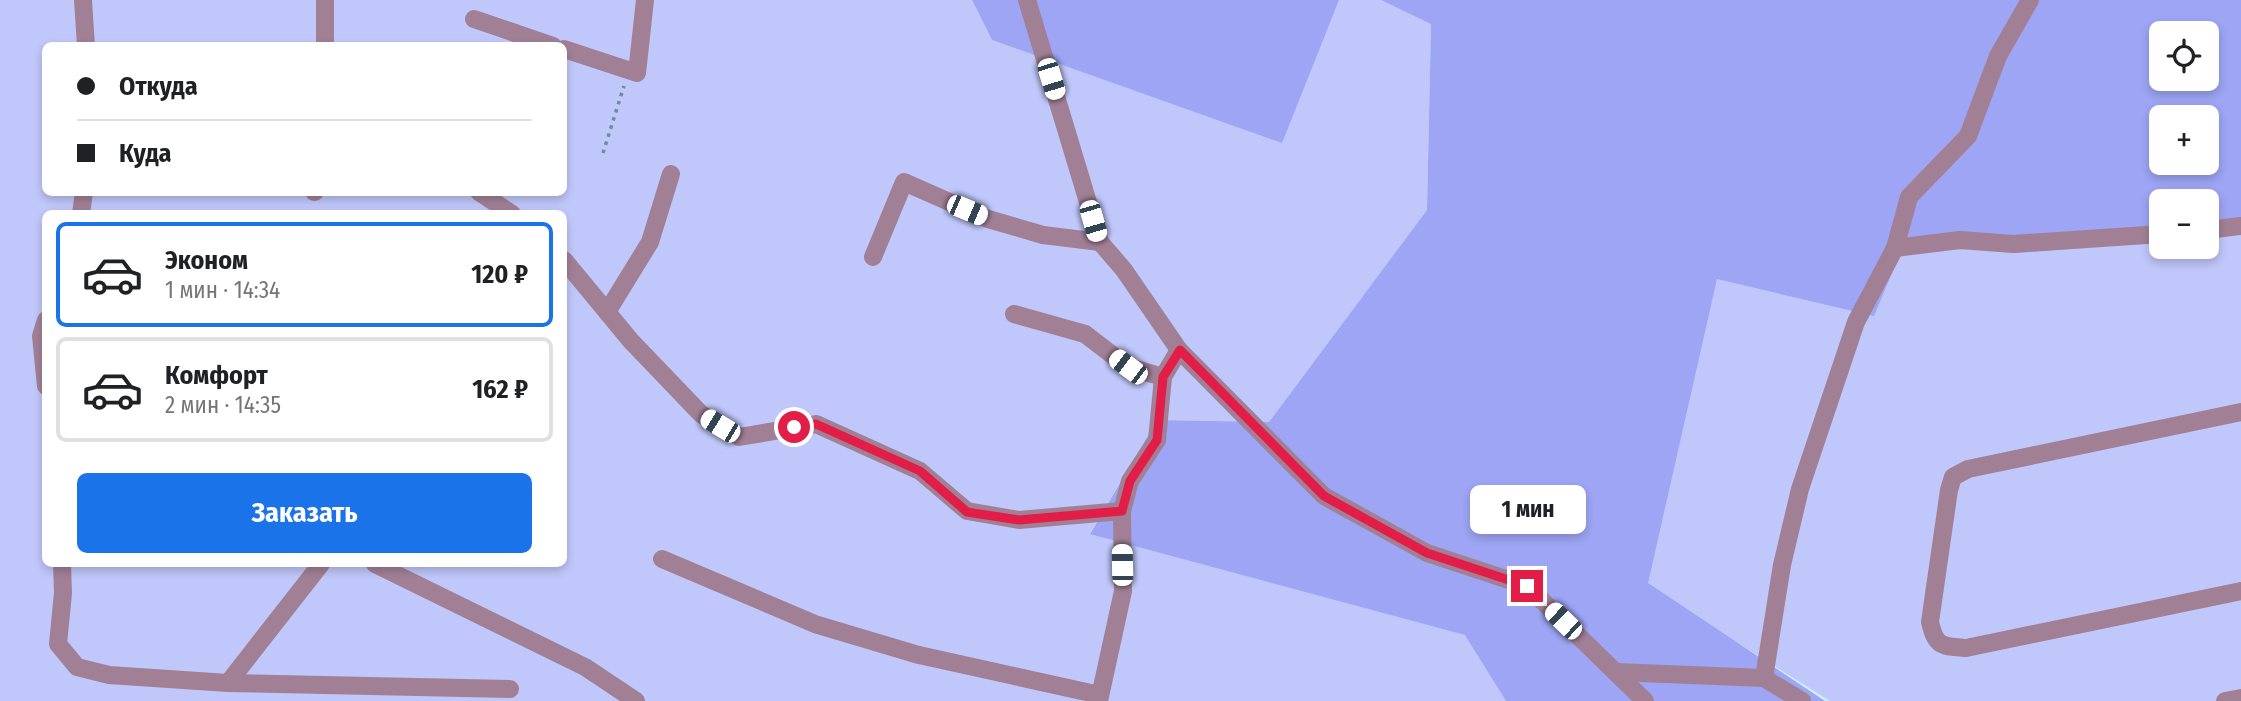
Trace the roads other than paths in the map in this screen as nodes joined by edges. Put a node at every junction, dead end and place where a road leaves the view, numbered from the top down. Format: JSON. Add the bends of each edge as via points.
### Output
{"nodes":[{"id":1,"x":83,"y":0,"type":"edge"},
{"id":2,"x":325,"y":0,"type":"edge"},
{"id":3,"x":645,"y":0,"type":"edge"},
{"id":4,"x":1027,"y":0,"type":"edge"},
{"id":5,"x":2030,"y":0,"type":"edge"},
{"id":6,"x":474,"y":19,"type":"dead end"},
{"id":7,"x":86,"y":42,"type":"edge"},
{"id":8,"x":325,"y":42,"type":"edge"},
{"id":9,"x":541,"y":42,"type":"edge"},
{"id":10,"x":567,"y":50,"type":"edge"},
{"id":11,"x":671,"y":174,"type":"dead end"},
{"id":12,"x":485,"y":196,"type":"edge"},
{"id":13,"x":506,"y":210,"type":"edge"},
{"id":14,"x":2241,"y":226,"type":"edge"},
{"id":15,"x":2219,"y":229,"type":"edge"},
{"id":16,"x":2149,"y":235,"type":"edge"},
{"id":17,"x":1100,"y":242,"type":"junction"},
{"id":18,"x":1895,"y":248,"type":"junction"},
{"id":19,"x":873,"y":257,"type":"dead end"},
{"id":20,"x":567,"y":264,"type":"edge"},
{"id":21,"x":607,"y":312,"type":"junction"},
{"id":22,"x":1014,"y":314,"type":"dead end"},
{"id":23,"x":1180,"y":350,"type":"junction"},
{"id":24,"x":1163,"y":377,"type":"junction"},
{"id":25,"x":2241,"y":412,"type":"edge"},
{"id":26,"x":1122,"y":511,"type":"junction"},
{"id":27,"x":662,"y":559,"type":"dead end"},
{"id":28,"x":62,"y":567,"type":"edge"},
{"id":29,"x":319,"y":567,"type":"edge"},
{"id":30,"x":380,"y":567,"type":"edge"},
{"id":31,"x":2241,"y":591,"type":"edge"},
{"id":32,"x":1616,"y":672,"type":"junction"},
{"id":33,"x":1764,"y":678,"type":"junction"},
{"id":34,"x":228,"y":683,"type":"junction"},
{"id":35,"x":510,"y":689,"type":"dead end"},
{"id":36,"x":1099,"y":698,"type":"edge"},
{"id":37,"x":2241,"y":698,"type":"edge"},
{"id":38,"x":636,"y":701,"type":"edge"},
{"id":39,"x":1645,"y":701,"type":"edge"},
{"id":40,"x":1802,"y":701,"type":"edge"},
{"id":41,"x":2225,"y":701,"type":"edge"}],
"edges":[{"from":1,"to":7,"type":"lane"},
{"from":2,"to":8,"type":"lane"},
{"from":3,"to":10,"type":"lane","via":[[637,73]]},
{"from":4,"to":17,"type":"lane"},
{"from":5,"to":18,"type":"lane","via":[[1998,56],[1968,135],[1909,197]]},
{"from":6,"to":9,"type":"lane"},
{"from":11,"to":21,"type":"lane","via":[[650,242]]},
{"from":12,"to":13,"type":"lane"},
{"from":14,"to":15,"type":"lane"},
{"from":16,"to":18,"type":"lane","via":[[2013,244],[1960,240]]},
{"from":17,"to":19,"type":"lane","via":[[1043,235],[988,219],[904,182]]},
{"from":17,"to":23,"type":"lane"},
{"from":18,"to":33,"type":"lane","via":[[1856,322],[1800,488]]},
{"from":20,"to":21,"type":"lane"},
{"from":21,"to":26,"type":"lane","via":[[701,414],[739,437],[816,424],[920,471],[967,512],[1019,520]]},
{"from":22,"to":24,"type":"lane","via":[[1085,334],[1128,367]]},
{"from":23,"to":24,"type":"lane"},
{"from":23,"to":32,"type":"lane","via":[[1324,496],[1427,553],[1527,586]]},
{"from":24,"to":26,"type":"lane","via":[[1157,440],[1130,481]]},
{"from":25,"to":31,"type":"lane","via":[[1968,470],[1953,477],[1930,622],[1935,639],[1944,646],[1966,648]]},
{"from":26,"to":36,"type":"lane","via":[[1123,591]]},
{"from":27,"to":36,"type":"lane","via":[[815,624],[919,655]]},
{"from":28,"to":34,"type":"lane","via":[[58,644],[77,667],[109,676]]},
{"from":29,"to":34,"type":"lane"},
{"from":30,"to":38,"type":"lane","via":[[585,667]]},
{"from":32,"to":33,"type":"lane"},
{"from":32,"to":39,"type":"lane"},
{"from":33,"to":40,"type":"lane"},
{"from":34,"to":35,"type":"lane"},
{"from":37,"to":41,"type":"lane"}]}
